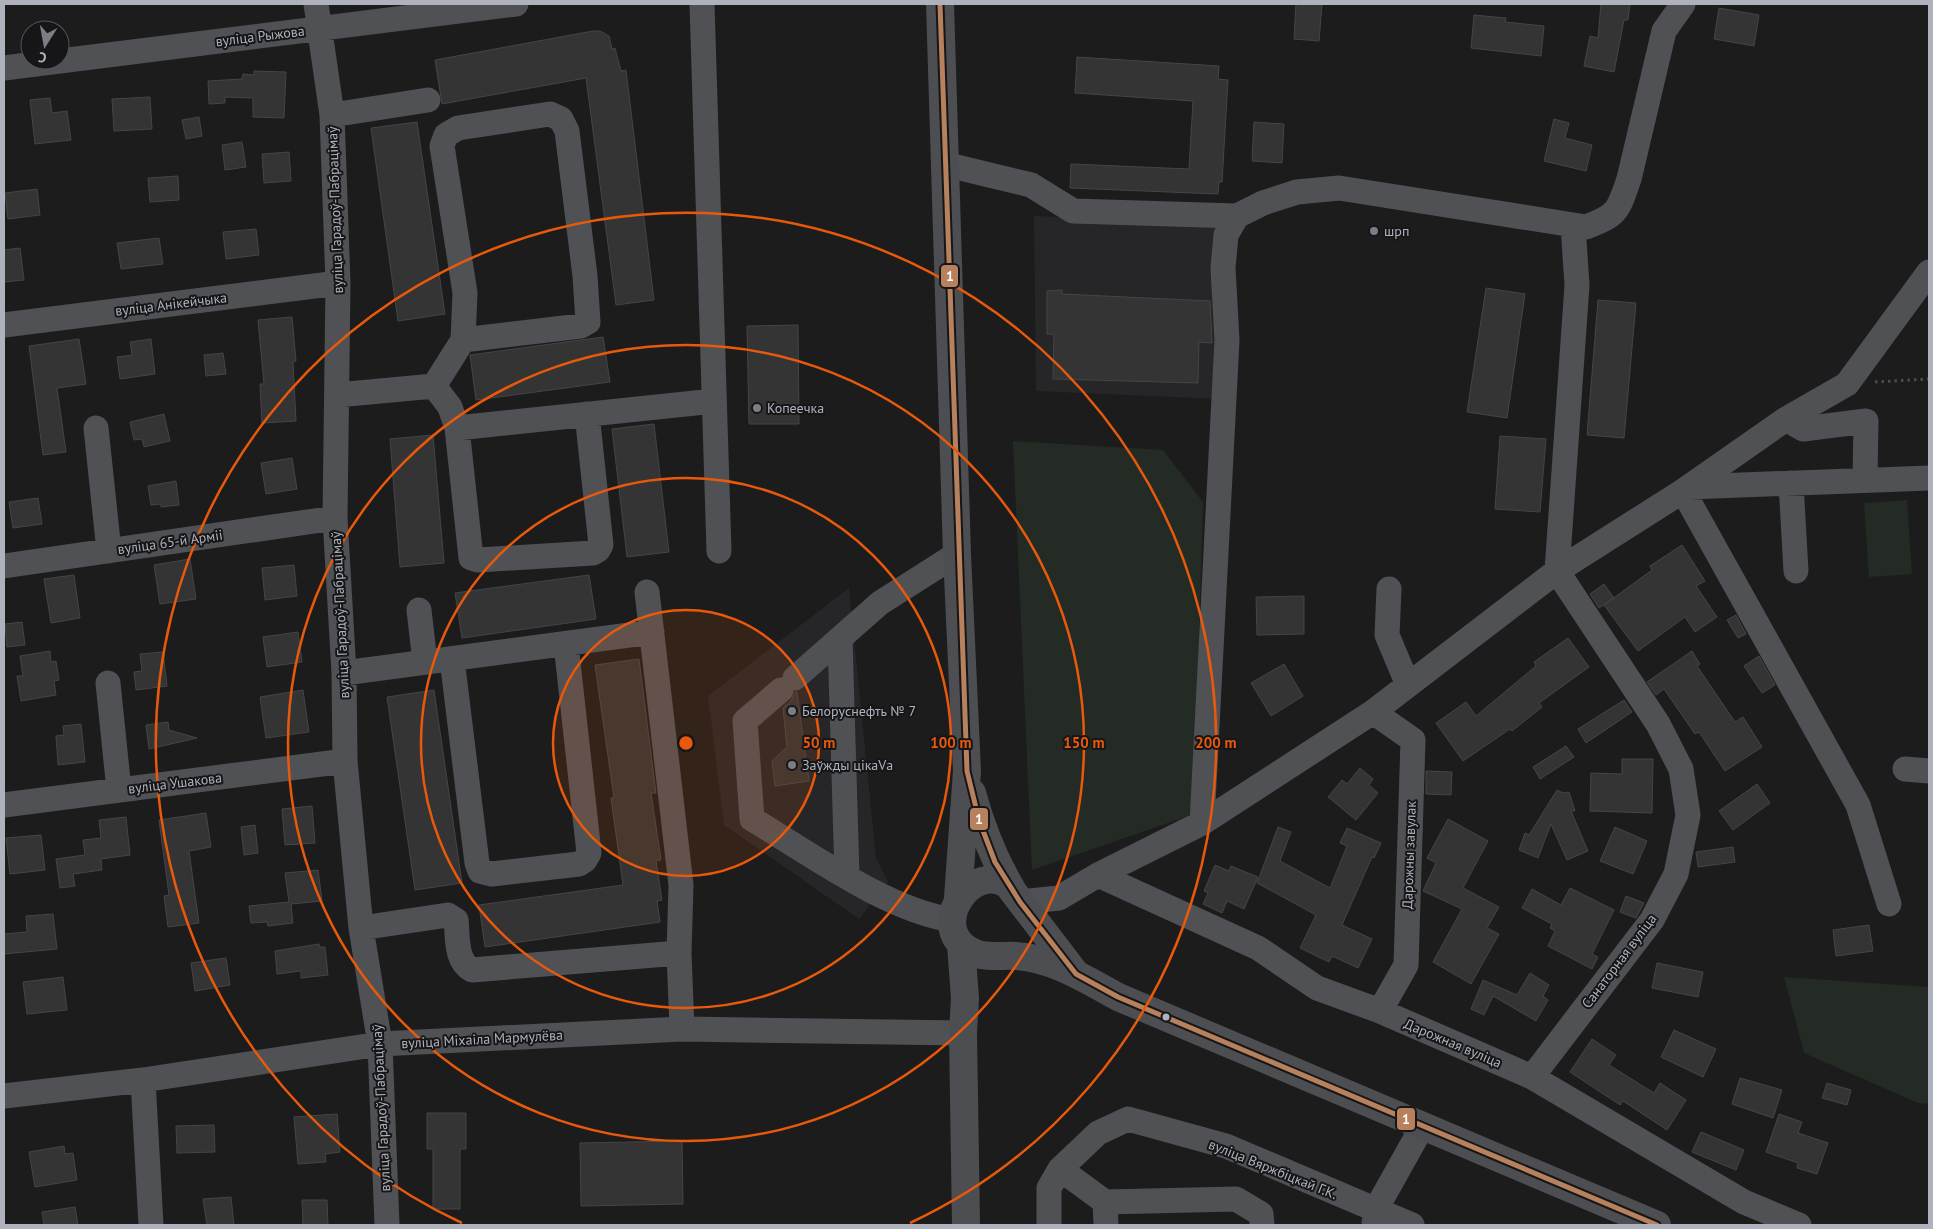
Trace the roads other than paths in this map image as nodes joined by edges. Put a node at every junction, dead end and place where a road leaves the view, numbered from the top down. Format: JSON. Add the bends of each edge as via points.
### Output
{"nodes":[{"id":1,"x":316,"y":4,"type":"edge"},
{"id":2,"x":516,"y":4,"type":"edge"},
{"id":3,"x":702,"y":4,"type":"edge"},
{"id":4,"x":940,"y":4,"type":"edge"},
{"id":5,"x":1683,"y":4,"type":"edge"},
{"id":6,"x":320,"y":28,"type":"junction"},
{"id":7,"x":4,"y":68,"type":"edge"},
{"id":8,"x":428,"y":100,"type":"dead end"},
{"id":9,"x":332,"y":116,"type":"junction"},
{"id":10,"x":944,"y":164,"type":"junction"},
{"id":11,"x":1237,"y":216,"type":"junction"},
{"id":12,"x":1573,"y":226,"type":"junction"},
{"id":13,"x":1929,"y":272,"type":"edge"},
{"id":14,"x":338,"y":284,"type":"junction"},
{"id":15,"x":4,"y":325,"type":"edge"},
{"id":16,"x":463,"y":340,"type":"junction"},
{"id":17,"x":434,"y":386,"type":"junction"},
{"id":18,"x":337,"y":395,"type":"junction"},
{"id":19,"x":714,"y":401,"type":"junction"},
{"id":20,"x":587,"y":414,"type":"junction"},
{"id":21,"x":1786,"y":419,"type":"junction"},
{"id":22,"x":96,"y":428,"type":"dead end"},
{"id":23,"x":457,"y":428,"type":"junction"},
{"id":24,"x":1929,"y":478,"type":"edge"},
{"id":25,"x":1865,"y":480,"type":"junction"},
{"id":26,"x":1791,"y":483,"type":"junction"},
{"id":27,"x":1686,"y":489,"type":"junction"},
{"id":28,"x":335,"y":518,"type":"junction"},
{"id":29,"x":109,"y":550,"type":"junction"},
{"id":30,"x":719,"y":551,"type":"dead end"},
{"id":31,"x":957,"y":554,"type":"junction"},
{"id":32,"x":4,"y":566,"type":"edge"},
{"id":33,"x":1558,"y":571,"type":"junction"},
{"id":34,"x":1796,"y":571,"type":"dead end"},
{"id":35,"x":1389,"y":589,"type":"dead end"},
{"id":36,"x":647,"y":592,"type":"dead end"},
{"id":37,"x":419,"y":610,"type":"dead end"},
{"id":38,"x":652,"y":632,"type":"junction"},
{"id":39,"x":840,"y":639,"type":"junction"},
{"id":40,"x":566,"y":644,"type":"junction"},
{"id":41,"x":452,"y":658,"type":"junction"},
{"id":42,"x":425,"y":662,"type":"junction"},
{"id":43,"x":344,"y":673,"type":"junction"},
{"id":44,"x":108,"y":683,"type":"dead end"},
{"id":45,"x":1408,"y":685,"type":"junction"},
{"id":46,"x":1373,"y":712,"type":"junction"},
{"id":47,"x":345,"y":761,"type":"junction"},
{"id":48,"x":1905,"y":769,"type":"dead end"},
{"id":49,"x":967,"y":771,"type":"junction"},
{"id":50,"x":1929,"y":771,"type":"edge"},
{"id":51,"x":120,"y":790,"type":"junction"},
{"id":52,"x":4,"y":804,"type":"edge"},
{"id":53,"x":1202,"y":823,"type":"junction"},
{"id":54,"x":847,"y":876,"type":"junction"},
{"id":55,"x":1098,"y":876,"type":"junction"},
{"id":56,"x":1020,"y":902,"type":"junction"},
{"id":57,"x":1889,"y":904,"type":"dead end"},
{"id":58,"x":957,"y":921,"type":"junction"},
{"id":59,"x":361,"y":928,"type":"junction"},
{"id":60,"x":679,"y":953,"type":"junction"},
{"id":61,"x":1001,"y":956,"type":"junction"},
{"id":62,"x":1076,"y":974,"type":"junction"},
{"id":63,"x":965,"y":998,"type":"junction"},
{"id":64,"x":1380,"y":1012,"type":"junction"},
{"id":65,"x":682,"y":1029,"type":"junction"},
{"id":66,"x":963,"y":1033,"type":"junction"},
{"id":67,"x":380,"y":1044,"type":"junction"},
{"id":68,"x":1532,"y":1077,"type":"junction"},
{"id":69,"x":144,"y":1080,"type":"junction"},
{"id":70,"x":4,"y":1096,"type":"edge"},
{"id":71,"x":1422,"y":1127,"type":"junction"},
{"id":72,"x":1060,"y":1169,"type":"junction"},
{"id":73,"x":1105,"y":1214,"type":"edge"},
{"id":74,"x":1374,"y":1218,"type":"edge"},
{"id":75,"x":151,"y":1225,"type":"edge"},
{"id":76,"x":387,"y":1225,"type":"edge"},
{"id":77,"x":966,"y":1225,"type":"edge"},
{"id":78,"x":1049,"y":1225,"type":"edge"},
{"id":79,"x":1262,"y":1225,"type":"edge"},
{"id":80,"x":1412,"y":1225,"type":"edge"},
{"id":81,"x":1657,"y":1225,"type":"edge"},
{"id":82,"x":1799,"y":1225,"type":"edge"}],
"edges":[{"from":1,"to":6,"type":"street","name":"вуліца Гарадоў-Пабрацімаў"},
{"from":2,"to":6,"type":"street","name":"вуліца Рыжова"},
{"from":3,"to":19,"type":"street"},
{"from":4,"to":10,"type":"main road"},
{"from":5,"to":12,"type":"street","via":[[1664,31],[1622,201],[1610,218],[1586,228]]},
{"from":6,"to":7,"type":"street","name":"вуліца Рыжова"},
{"from":6,"to":9,"type":"street","name":"вуліца Гарадоў-Пабрацімаў"},
{"from":8,"to":9,"type":"street"},
{"from":9,"to":14,"type":"street","name":"вуліца Гарадоў-Пабрацімаў"},
{"from":10,"to":11,"type":"street","via":[[1031,184],[1073,211]]},
{"from":10,"to":31,"type":"main road"},
{"from":11,"to":12,"type":"street","via":[[1297,192],[1339,188]]},
{"from":11,"to":53,"type":"street","via":[[1226,235],[1223,268],[1227,340]]},
{"from":12,"to":33,"type":"street","via":[[1576,286]]},
{"from":13,"to":21,"type":"street","via":[[1846,384]]},
{"from":14,"to":15,"type":"street","name":"вуліца Анікейчыка"},
{"from":14,"to":18,"type":"street","name":"вуліца Гарадоў-Пабрацімаў"},
{"from":16,"to":16,"type":"street","via":[[581,326],[588,322],[567,131],[561,119],[550,114],[458,128],[446,135],[442,146],[465,293]]},
{"from":16,"to":17,"type":"street"},
{"from":17,"to":18,"type":"street"},
{"from":17,"to":23,"type":"street","via":[[450,407]]},
{"from":18,"to":28,"type":"street","name":"вуліца Гарадоў-Пабрацімаў"},
{"from":19,"to":20,"type":"street"},
{"from":19,"to":30,"type":"street"},
{"from":20,"to":23,"type":"street"},
{"from":20,"to":23,"type":"street","via":[[601,545],[592,553],[471,558]]},
{"from":21,"to":25,"type":"street","via":[[1803,429],[1866,421]]},
{"from":21,"to":27,"type":"street"},
{"from":22,"to":29,"type":"street"},
{"from":24,"to":25,"type":"street"},
{"from":25,"to":26,"type":"street"},
{"from":26,"to":27,"type":"street"},
{"from":26,"to":34,"type":"street"},
{"from":27,"to":33,"type":"street"},
{"from":27,"to":57,"type":"street","via":[[1858,805]]},
{"from":28,"to":29,"type":"street","name":"вуліца 65-й Арміі"},
{"from":28,"to":43,"type":"street","name":"вуліца Гарадоў-Пабрацімаў"},
{"from":29,"to":32,"type":"street","name":"вуліца 65-й Арміі"},
{"from":31,"to":39,"type":"street","via":[[880,602]]},
{"from":31,"to":49,"type":"main road"},
{"from":33,"to":45,"type":"street"},
{"from":33,"to":68,"type":"street","name":"Санаторная вуліца","via":[[1658,724],[1681,769],[1688,815],[1676,874],[1652,920]]},
{"from":35,"to":45,"type":"street","via":[[1387,635]]},
{"from":36,"to":38,"type":"street"},
{"from":37,"to":42,"type":"street"},
{"from":38,"to":40,"type":"street"},
{"from":38,"to":60,"type":"street","via":[[681,885]]},
{"from":39,"to":54,"type":"street"},
{"from":39,"to":54,"type":"street","via":[[745,721],[752,819]]},
{"from":40,"to":41,"type":"street"},
{"from":40,"to":41,"type":"street","via":[[589,853],[579,864],[492,874],[480,871]]},
{"from":41,"to":42,"type":"street"},
{"from":42,"to":43,"type":"street"},
{"from":43,"to":47,"type":"street","name":"вуліца Гарадоў-Пабрацімаў"},
{"from":44,"to":51,"type":"street"},
{"from":45,"to":46,"type":"street"},
{"from":46,"to":53,"type":"street"},
{"from":46,"to":64,"type":"street","name":"Дарожны завулак","via":[[1413,740],[1406,965]]},
{"from":47,"to":51,"type":"street","name":"вуліца Ушакова"},
{"from":47,"to":59,"type":"street","name":"вуліца Гарадоў-Пабрацімаў"},
{"from":48,"to":50,"type":"street"},
{"from":49,"to":56,"type":"main road","via":[[979,820],[995,862]]},
{"from":49,"to":58,"type":"main road"},
{"from":51,"to":52,"type":"street","name":"вуліца Ушакова"},
{"from":53,"to":55,"type":"street"},
{"from":54,"to":58,"type":"street","via":[[929,917]]},
{"from":55,"to":56,"type":"street","via":[[1059,898]]},
{"from":55,"to":64,"type":"street","name":"Дарожная вуліца","via":[[1258,948],[1317,988]]},
{"from":56,"to":58,"type":"main road","via":[[1002,881],[973,884]]},
{"from":56,"to":61,"type":"main road","via":[[1028,920],[1028,932],[1018,946]]},
{"from":56,"to":62,"type":"main road"},
{"from":58,"to":61,"type":"main road","via":[[981,956]]},
{"from":58,"to":63,"type":"main road"},
{"from":59,"to":60,"type":"street","via":[[448,915],[456,920],[461,960],[472,970]]},
{"from":59,"to":67,"type":"street","name":"вуліца Гарадоў-Пабрацімаў"},
{"from":60,"to":65,"type":"street"},
{"from":61,"to":62,"type":"main road","via":[[1033,959]]},
{"from":61,"to":63,"type":"main road","via":[[982,972]]},
{"from":62,"to":71,"type":"main road","via":[[1118,997]]},
{"from":63,"to":66,"type":"main road"},
{"from":64,"to":68,"type":"street","name":"Дарожная вуліца"},
{"from":65,"to":66,"type":"street","name":"вуліца Міхаіла Мармулёва"},
{"from":65,"to":67,"type":"street","name":"вуліца Міхаіла Мармулёва"},
{"from":66,"to":77,"type":"main road"},
{"from":67,"to":69,"type":"street","name":"вуліца Міхаіла Мармулёва"},
{"from":67,"to":76,"type":"street","name":"вуліца Гарадоў-Пабрацімаў"},
{"from":68,"to":82,"type":"street","name":"Дарожная вуліца","via":[[1744,1202]]},
{"from":69,"to":70,"type":"street","name":"вуліца Міхаіла Мармулёва"},
{"from":69,"to":75,"type":"street"},
{"from":71,"to":74,"type":"street"},
{"from":71,"to":81,"type":"main road"},
{"from":72,"to":73,"type":"street"},
{"from":72,"to":74,"type":"street","name":"вуліца Вяржбіцкай Г.К.","via":[[1098,1133],[1128,1119],[1226,1146]]},
{"from":72,"to":78,"type":"street","via":[[1049,1188]]},
{"from":73,"to":79,"type":"street","via":[[1236,1200],[1261,1214]]},
{"from":74,"to":80,"type":"street","name":"вуліца Вяржбіцкай Г.К."}]}
